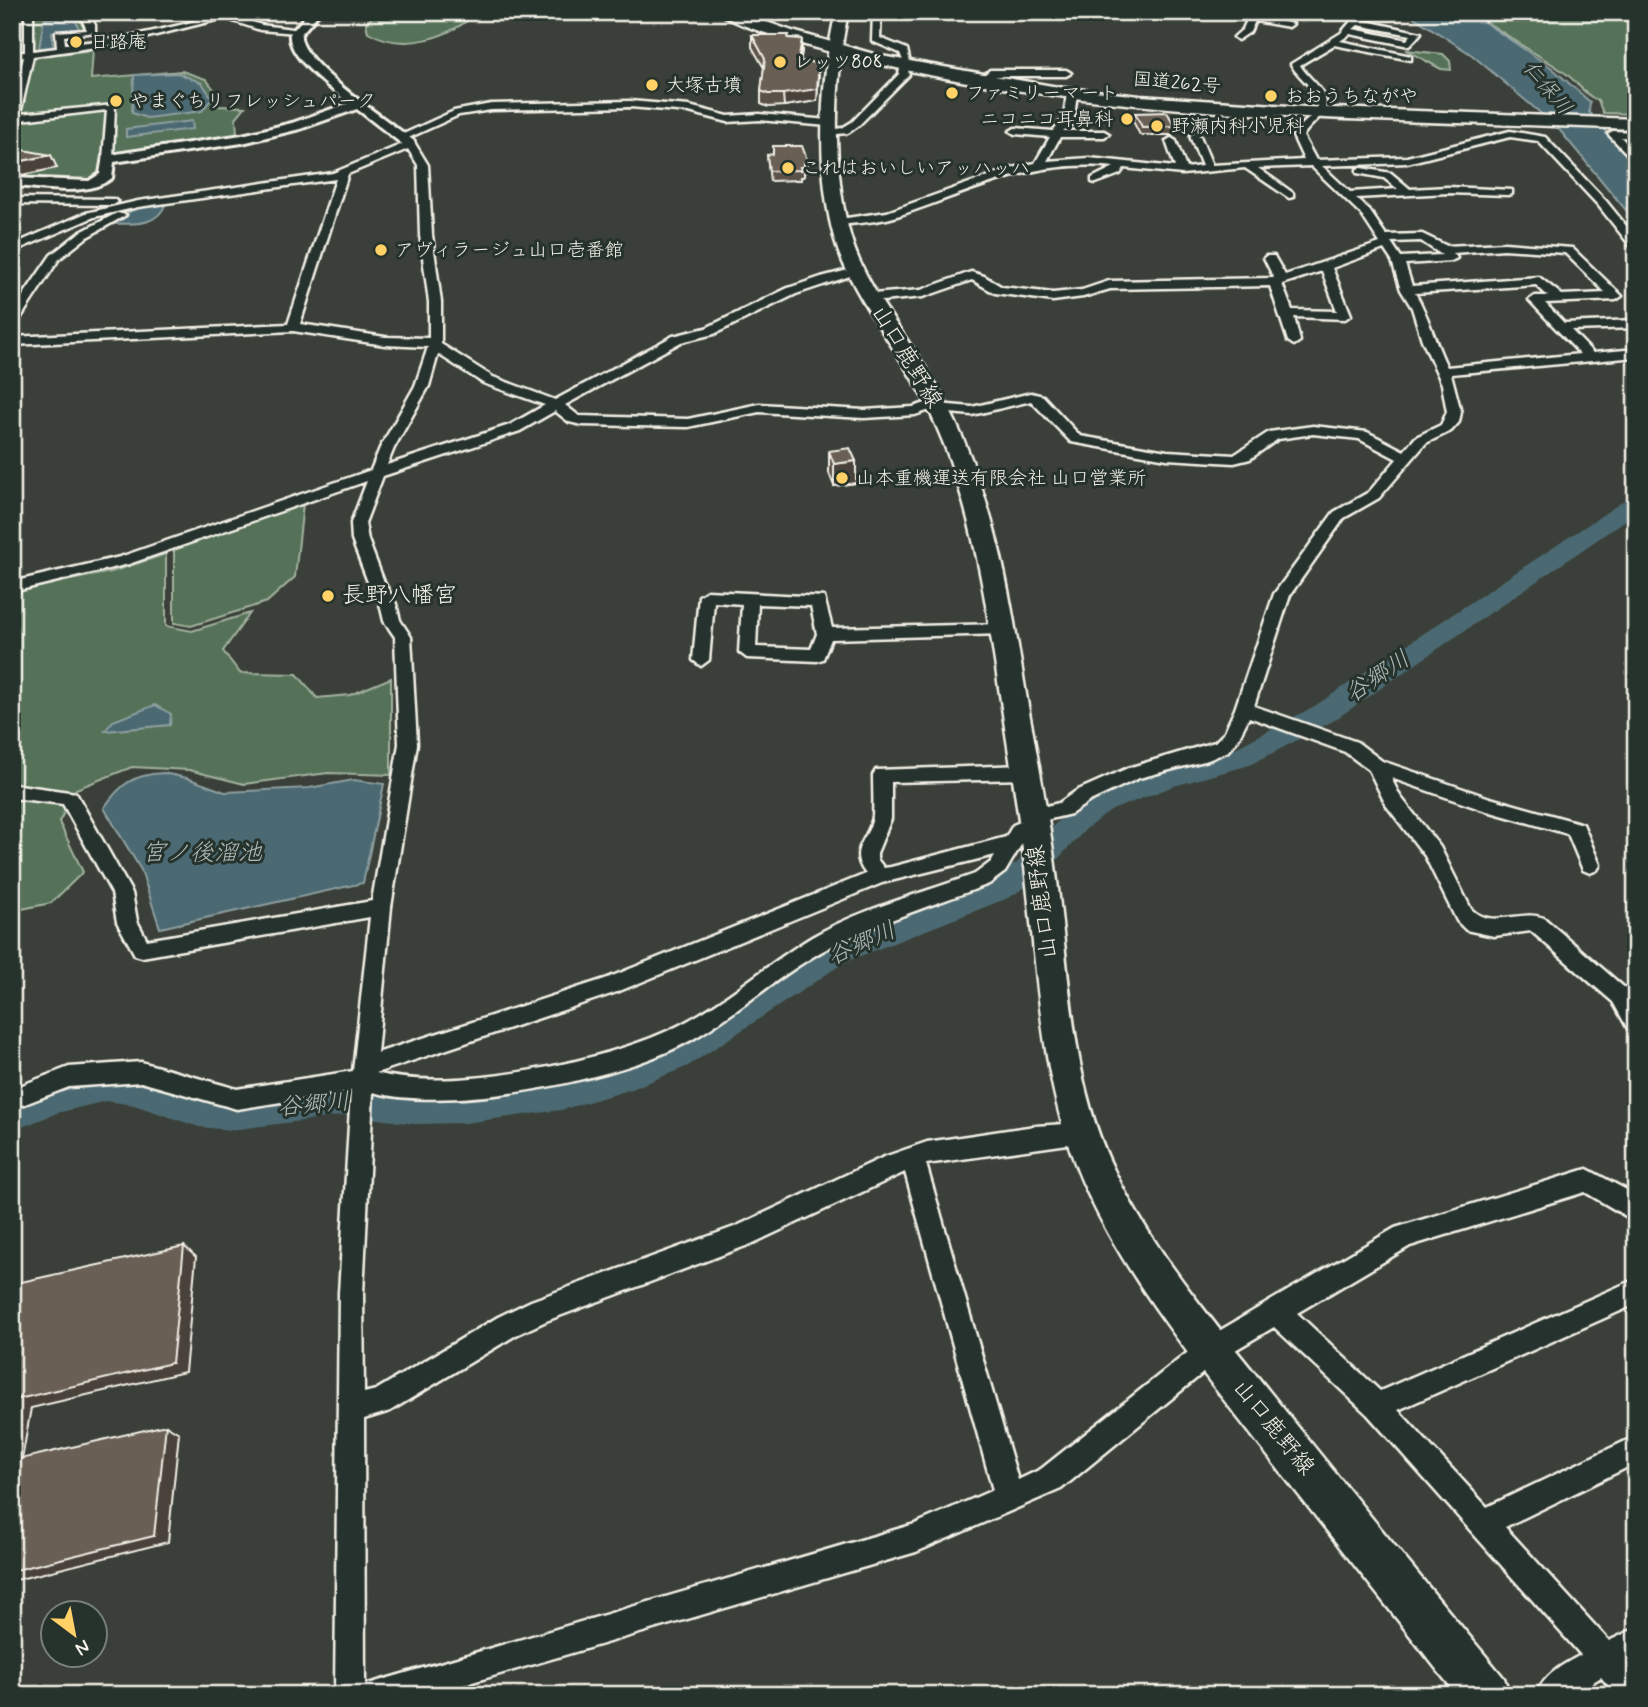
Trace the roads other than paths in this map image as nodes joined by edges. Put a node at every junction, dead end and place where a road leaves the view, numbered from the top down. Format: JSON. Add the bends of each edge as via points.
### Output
{"nodes":[{"id":1,"x":29,"y":12,"type":"edge"},
{"id":2,"x":83,"y":12,"type":"edge"},
{"id":3,"x":213,"y":12,"type":"edge"},
{"id":4,"x":315,"y":12,"type":"edge"},
{"id":5,"x":726,"y":12,"type":"edge"},
{"id":6,"x":738,"y":12,"type":"edge"},
{"id":7,"x":842,"y":12,"type":"edge"},
{"id":8,"x":877,"y":12,"type":"edge"},
{"id":9,"x":1364,"y":12,"type":"edge"},
{"id":10,"x":229,"y":14,"type":"edge"},
{"id":11,"x":1215,"y":15,"type":"edge"},
{"id":12,"x":1271,"y":17,"type":"edge"},
{"id":13,"x":1252,"y":18,"type":"junction"},
{"id":14,"x":1357,"y":22,"type":"junction"},
{"id":15,"x":1289,"y":24,"type":"dead end"},
{"id":16,"x":297,"y":30,"type":"junction"},
{"id":17,"x":1349,"y":32,"type":"junction"},
{"id":18,"x":1238,"y":37,"type":"dead end"},
{"id":19,"x":127,"y":38,"type":"junction"},
{"id":20,"x":1333,"y":42,"type":"junction"},
{"id":21,"x":101,"y":45,"type":"junction"},
{"id":22,"x":835,"y":47,"type":"junction"},
{"id":23,"x":29,"y":54,"type":"junction"},
{"id":24,"x":120,"y":54,"type":"dead end"},
{"id":25,"x":12,"y":56,"type":"edge"},
{"id":26,"x":1408,"y":58,"type":"dead end"},
{"id":27,"x":1057,"y":63,"type":"dead end"},
{"id":28,"x":905,"y":64,"type":"junction"},
{"id":29,"x":1066,"y":74,"type":"junction"},
{"id":30,"x":987,"y":77,"type":"junction"},
{"id":31,"x":1073,"y":92,"type":"junction"},
{"id":32,"x":358,"y":104,"type":"junction"},
{"id":33,"x":1320,"y":111,"type":"junction"},
{"id":34,"x":13,"y":118,"type":"edge"},
{"id":35,"x":1636,"y":122,"type":"edge"},
{"id":36,"x":828,"y":128,"type":"junction"},
{"id":37,"x":1015,"y":131,"type":"dead end"},
{"id":38,"x":1056,"y":134,"type":"junction"},
{"id":39,"x":1104,"y":134,"type":"dead end"},
{"id":40,"x":1636,"y":135,"type":"edge"},
{"id":41,"x":1195,"y":136,"type":"dead end"},
{"id":42,"x":406,"y":140,"type":"junction"},
{"id":43,"x":1171,"y":141,"type":"dead end"},
{"id":44,"x":108,"y":159,"type":"junction"},
{"id":45,"x":1636,"y":160,"type":"edge"},
{"id":46,"x":1314,"y":163,"type":"junction"},
{"id":47,"x":1039,"y":165,"type":"junction"},
{"id":48,"x":1120,"y":165,"type":"junction"},
{"id":49,"x":1247,"y":166,"type":"junction"},
{"id":50,"x":1208,"y":169,"type":"junction"},
{"id":51,"x":1182,"y":171,"type":"junction"},
{"id":52,"x":1326,"y":173,"type":"junction"},
{"id":53,"x":343,"y":174,"type":"junction"},
{"id":54,"x":1096,"y":180,"type":"dead end"},
{"id":55,"x":12,"y":182,"type":"edge"},
{"id":56,"x":1407,"y":192,"type":"junction"},
{"id":57,"x":1508,"y":192,"type":"dead end"},
{"id":58,"x":1289,"y":195,"type":"dead end"},
{"id":59,"x":1350,"y":195,"type":"junction"},
{"id":60,"x":12,"y":201,"type":"edge"},
{"id":61,"x":138,"y":204,"type":"junction"},
{"id":62,"x":839,"y":222,"type":"junction"},
{"id":63,"x":1386,"y":242,"type":"junction"},
{"id":64,"x":1636,"y":246,"type":"edge"},
{"id":65,"x":12,"y":249,"type":"edge"},
{"id":66,"x":1444,"y":250,"type":"junction"},
{"id":67,"x":1270,"y":258,"type":"dead end"},
{"id":68,"x":1398,"y":261,"type":"junction"},
{"id":69,"x":1326,"y":266,"type":"junction"},
{"id":70,"x":856,"y":272,"type":"junction"},
{"id":71,"x":1278,"y":281,"type":"junction"},
{"id":72,"x":1407,"y":290,"type":"junction"},
{"id":73,"x":872,"y":298,"type":"junction"},
{"id":74,"x":1558,"y":298,"type":"junction"},
{"id":75,"x":1287,"y":313,"type":"junction"},
{"id":76,"x":12,"y":322,"type":"edge"},
{"id":77,"x":1636,"y":324,"type":"edge"},
{"id":78,"x":293,"y":327,"type":"junction"},
{"id":79,"x":1561,"y":327,"type":"junction"},
{"id":80,"x":12,"y":341,"type":"edge"},
{"id":81,"x":1294,"y":341,"type":"dead end"},
{"id":82,"x":435,"y":344,"type":"junction"},
{"id":83,"x":1636,"y":353,"type":"edge"},
{"id":84,"x":1588,"y":355,"type":"junction"},
{"id":85,"x":1444,"y":371,"type":"junction"},
{"id":86,"x":555,"y":404,"type":"junction"},
{"id":87,"x":937,"y":406,"type":"junction"},
{"id":88,"x":1404,"y":457,"type":"junction"},
{"id":89,"x":376,"y":474,"type":"junction"},
{"id":90,"x":12,"y":587,"type":"edge"},
{"id":91,"x":750,"y":599,"type":"junction"},
{"id":92,"x":1003,"y":629,"type":"junction"},
{"id":93,"x":825,"y":634,"type":"junction"},
{"id":94,"x":701,"y":660,"type":"dead end"},
{"id":95,"x":1244,"y":709,"type":"junction"},
{"id":96,"x":1376,"y":766,"type":"junction"},
{"id":97,"x":1026,"y":772,"type":"junction"},
{"id":98,"x":12,"y":791,"type":"edge"},
{"id":99,"x":1028,"y":831,"type":"junction"},
{"id":100,"x":1590,"y":865,"type":"dead end"},
{"id":101,"x":878,"y":876,"type":"junction"},
{"id":102,"x":381,"y":907,"type":"junction"},
{"id":103,"x":1636,"y":1023,"type":"edge"},
{"id":104,"x":363,"y":1078,"type":"junction"},
{"id":105,"x":12,"y":1099,"type":"edge"},
{"id":106,"x":1081,"y":1134,"type":"junction"},
{"id":107,"x":913,"y":1158,"type":"junction"},
{"id":108,"x":1636,"y":1211,"type":"edge"},
{"id":109,"x":1636,"y":1291,"type":"edge"},
{"id":110,"x":1277,"y":1312,"type":"junction"},
{"id":111,"x":1211,"y":1350,"type":"junction"},
{"id":112,"x":1377,"y":1406,"type":"junction"},
{"id":113,"x":350,"y":1409,"type":"junction"},
{"id":114,"x":1636,"y":1449,"type":"edge"},
{"id":115,"x":1009,"y":1497,"type":"junction"},
{"id":116,"x":1482,"y":1524,"type":"junction"},
{"id":117,"x":1636,"y":1643,"type":"edge"},
{"id":118,"x":1603,"y":1659,"type":"junction"},
{"id":119,"x":1636,"y":1694,"type":"edge"},
{"id":120,"x":350,"y":1695,"type":"edge"},
{"id":121,"x":376,"y":1695,"type":"edge"},
{"id":122,"x":1487,"y":1695,"type":"edge"},
{"id":123,"x":1551,"y":1695,"type":"edge"}],
"edges":[{"from":1,"to":23,"type":"street"},
{"from":2,"to":21,"type":"street","via":[[90,32],[59,34],[61,47]]},
{"from":3,"to":10,"type":"street"},
{"from":4,"to":16,"type":"street"},
{"from":5,"to":22,"type":"highway","name":"国道262号","via":[[779,33]]},
{"from":6,"to":22,"type":"highway","name":"国道262号"},
{"from":7,"to":22,"type":"main road","name":"山口鹿野線"},
{"from":8,"to":28,"type":"street","via":[[875,39],[904,51]]},
{"from":9,"to":14,"type":"street"},
{"from":10,"to":16,"type":"street","via":[[260,27]]},
{"from":10,"to":19,"type":"street"},
{"from":11,"to":13,"type":"street"},
{"from":12,"to":13,"type":"street"},
{"from":12,"to":15,"type":"street"},
{"from":13,"to":18,"type":"street"},
{"from":14,"to":17,"type":"street"},
{"from":14,"to":17,"type":"street","via":[[1418,33],[1409,43]]},
{"from":16,"to":32,"type":"street","via":[[294,37],[299,51]]},
{"from":17,"to":20,"type":"street"},
{"from":19,"to":21,"type":"street"},
{"from":19,"to":24,"type":"street"},
{"from":20,"to":26,"type":"street"},
{"from":20,"to":33,"type":"street","via":[[1296,64],[1317,88]]},
{"from":21,"to":23,"type":"street"},
{"from":22,"to":28,"type":"highway","name":"国道262号"},
{"from":22,"to":36,"type":"main road","name":"山口鹿野線"},
{"from":23,"to":25,"type":"street"},
{"from":23,"to":34,"type":"street"},
{"from":27,"to":29,"type":"street"},
{"from":28,"to":30,"type":"highway","name":"国道262号"},
{"from":28,"to":31,"type":"highway","name":"国道262号"},
{"from":28,"to":36,"type":"street","via":[[904,75],[855,124],[845,131]]},
{"from":29,"to":30,"type":"street","via":[[990,73]]},
{"from":29,"to":31,"type":"street"},
{"from":30,"to":31,"type":"highway","name":"国道262号"},
{"from":31,"to":33,"type":"highway","name":"国道262号","via":[[1203,107]]},
{"from":31,"to":38,"type":"street","via":[[1068,124]]},
{"from":32,"to":42,"type":"street"},
{"from":32,"to":44,"type":"street","via":[[242,139]]},
{"from":33,"to":35,"type":"highway","name":"国道262号"},
{"from":33,"to":46,"type":"street","via":[[1298,132]]},
{"from":34,"to":44,"type":"street","via":[[112,107]]},
{"from":36,"to":42,"type":"street","via":[[630,104],[491,107],[457,113]]},
{"from":36,"to":62,"type":"main road","name":"山口鹿野線"},
{"from":37,"to":38,"type":"street"},
{"from":38,"to":39,"type":"street"},
{"from":38,"to":47,"type":"street"},
{"from":40,"to":45,"type":"street","via":[[1613,134]]},
{"from":41,"to":50,"type":"street"},
{"from":42,"to":53,"type":"street"},
{"from":42,"to":82,"type":"street","via":[[423,164]]},
{"from":43,"to":51,"type":"street"},
{"from":44,"to":55,"type":"street","via":[[107,175],[89,185]]},
{"from":46,"to":49,"type":"street"},
{"from":46,"to":52,"type":"street"},
{"from":46,"to":64,"type":"street","via":[[1407,160],[1510,134],[1541,139]]},
{"from":47,"to":48,"type":"street","via":[[1089,161]]},
{"from":47,"to":62,"type":"street","via":[[889,215]]},
{"from":48,"to":51,"type":"street"},
{"from":48,"to":54,"type":"street","via":[[1116,172]]},
{"from":49,"to":50,"type":"street"},
{"from":49,"to":58,"type":"street"},
{"from":50,"to":51,"type":"street"},
{"from":52,"to":56,"type":"street","via":[[1383,173]]},
{"from":52,"to":59,"type":"street"},
{"from":53,"to":61,"type":"street"},
{"from":53,"to":78,"type":"street"},
{"from":56,"to":57,"type":"street"},
{"from":56,"to":59,"type":"street"},
{"from":59,"to":63,"type":"street"},
{"from":60,"to":61,"type":"street"},
{"from":61,"to":65,"type":"street","via":[[77,219]]},
{"from":61,"to":76,"type":"street","via":[[55,257]]},
{"from":62,"to":70,"type":"main road","name":"山口鹿野線"},
{"from":63,"to":66,"type":"street","via":[[1423,236]]},
{"from":63,"to":68,"type":"street"},
{"from":63,"to":69,"type":"street"},
{"from":66,"to":68,"type":"street","via":[[1451,258]]},
{"from":66,"to":74,"type":"street","via":[[1504,246],[1568,250],[1621,295]]},
{"from":67,"to":71,"type":"street"},
{"from":68,"to":72,"type":"street"},
{"from":69,"to":71,"type":"street"},
{"from":69,"to":75,"type":"street","via":[[1345,315]]},
{"from":70,"to":73,"type":"main road","name":"山口鹿野線"},
{"from":70,"to":86,"type":"street","via":[[792,291],[710,331],[677,339]]},
{"from":71,"to":73,"type":"street","via":[[1109,285],[1053,297],[999,290],[971,276],[923,293]]},
{"from":71,"to":75,"type":"street"},
{"from":72,"to":74,"type":"street","via":[[1539,281]]},
{"from":72,"to":85,"type":"street"},
{"from":73,"to":87,"type":"main road","name":"山口鹿野線"},
{"from":74,"to":79,"type":"street","via":[[1535,300]]},
{"from":75,"to":81,"type":"street"},
{"from":77,"to":79,"type":"street"},
{"from":78,"to":80,"type":"street"},
{"from":78,"to":82,"type":"street"},
{"from":79,"to":84,"type":"street"},
{"from":82,"to":86,"type":"street","via":[[488,380]]},
{"from":82,"to":89,"type":"street","via":[[422,386]]},
{"from":83,"to":84,"type":"street"},
{"from":84,"to":85,"type":"street"},
{"from":85,"to":88,"type":"street","via":[[1454,412],[1452,422],[1421,439]]},
{"from":86,"to":87,"type":"street","via":[[582,421],[650,424],[713,420],[759,408],[864,414]]},
{"from":86,"to":89,"type":"street","via":[[515,428]]},
{"from":87,"to":88,"type":"street","via":[[972,411],[1031,397],[1076,439],[1187,457],[1234,459],[1274,435],[1296,430],[1362,435]]},
{"from":87,"to":92,"type":"main road","name":"山口鹿野線","via":[[977,510]]},
{"from":88,"to":95,"type":"street","via":[[1374,495],[1339,515],[1282,594]]},
{"from":89,"to":90,"type":"street","via":[[124,561]]},
{"from":89,"to":102,"type":"street","via":[[358,523],[360,540],[392,621],[403,637],[408,744]]},
{"from":91,"to":93,"type":"street","via":[[818,601]]},
{"from":91,"to":93,"type":"street","via":[[747,652],[817,655]]},
{"from":91,"to":94,"type":"street","via":[[707,596]]},
{"from":92,"to":93,"type":"street"},
{"from":92,"to":97,"type":"main road","name":"山口鹿野線"},
{"from":95,"to":96,"type":"street","via":[[1351,747]]},
{"from":95,"to":99,"type":"street","via":[[1221,747],[1134,773],[1083,796]]},
{"from":96,"to":100,"type":"street","via":[[1576,830]]},
{"from":96,"to":103,"type":"street","via":[[1393,800],[1433,852],[1473,924],[1494,928],[1527,922],[1536,925],[1620,996]]},
{"from":97,"to":99,"type":"main road","name":"山口鹿野線"},
{"from":97,"to":101,"type":"street","via":[[882,775],[882,819],[867,853]]},
{"from":98,"to":102,"type":"street","via":[[69,798],[122,893],[127,922],[142,949]]},
{"from":99,"to":101,"type":"street","via":[[891,876]]},
{"from":99,"to":104,"type":"street","via":[[982,879],[821,942],[689,1031],[638,1054],[584,1070],[474,1087],[391,1087]]},
{"from":99,"to":106,"type":"main road","name":"山口鹿野線","via":[[1042,883],[1055,1007]]},
{"from":101,"to":104,"type":"street","via":[[610,986]]},
{"from":102,"to":104,"type":"street"},
{"from":104,"to":105,"type":"street","via":[[237,1099],[141,1072],[69,1077]]},
{"from":104,"to":113,"type":"street","via":[[351,1293]]},
{"from":106,"to":107,"type":"street","via":[[999,1141]]},
{"from":106,"to":111,"type":"main road","name":"山口鹿野線","via":[[1130,1236]]},
{"from":107,"to":113,"type":"street","via":[[742,1236],[540,1310],[381,1402]]},
{"from":107,"to":115,"type":"street"},
{"from":108,"to":110,"type":"street","via":[[1587,1180],[1404,1236]]},
{"from":109,"to":112,"type":"street"},
{"from":110,"to":111,"type":"street"},
{"from":110,"to":112,"type":"street"},
{"from":111,"to":115,"type":"street","via":[[1051,1479]]},
{"from":111,"to":122,"type":"main road","name":"山口鹿野線"},
{"from":112,"to":116,"type":"street"},
{"from":113,"to":120,"type":"street"},
{"from":114,"to":116,"type":"street"},
{"from":115,"to":121,"type":"street","via":[[916,1538]]},
{"from":116,"to":118,"type":"street"},
{"from":117,"to":118,"type":"street"},
{"from":118,"to":119,"type":"street"},
{"from":118,"to":123,"type":"street","via":[[1567,1679]]}]}
